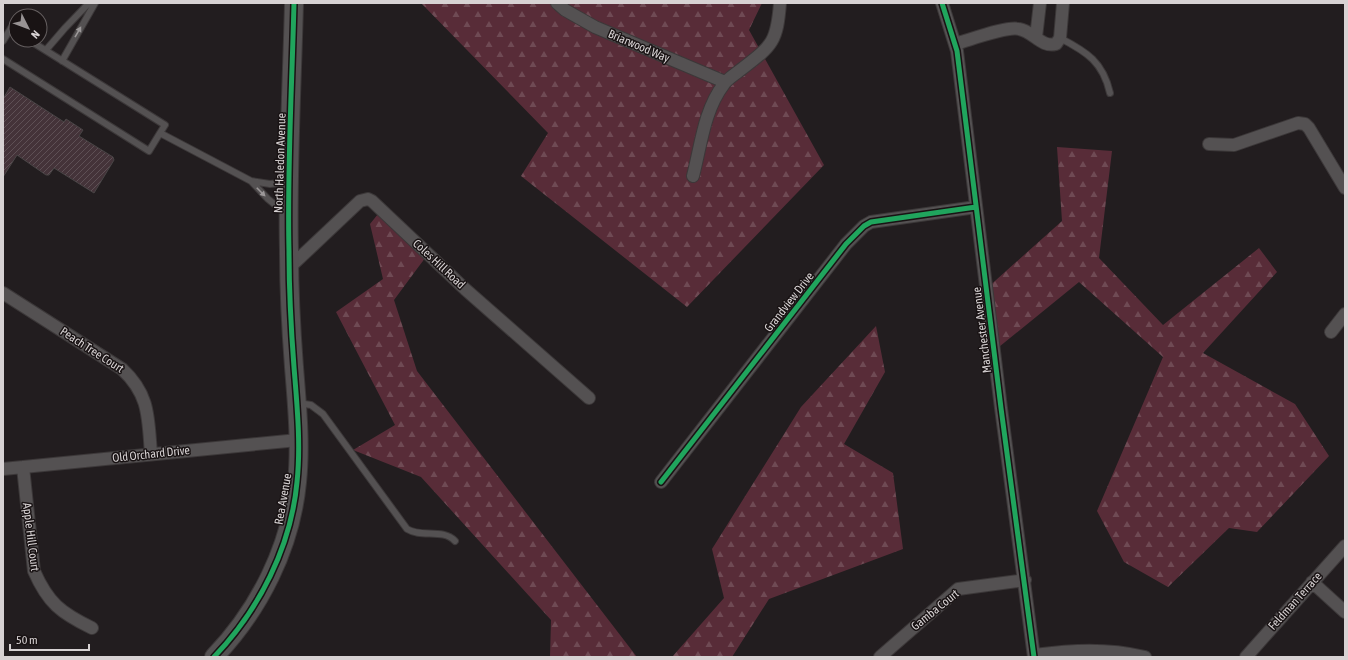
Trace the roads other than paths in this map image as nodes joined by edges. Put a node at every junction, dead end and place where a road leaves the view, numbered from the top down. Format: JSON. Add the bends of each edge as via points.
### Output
{"nodes":[{"id":1,"x":89,"y":3,"type":"edge"},
{"id":2,"x":95,"y":3,"type":"edge"},
{"id":3,"x":294,"y":3,"type":"edge"},
{"id":4,"x":557,"y":3,"type":"edge"},
{"id":5,"x":780,"y":3,"type":"edge"},
{"id":6,"x":942,"y":3,"type":"edge"},
{"id":7,"x":1040,"y":3,"type":"edge"},
{"id":8,"x":1063,"y":3,"type":"edge"},
{"id":9,"x":1036,"y":37,"type":"junction"},
{"id":10,"x":1060,"y":38,"type":"junction"},
{"id":11,"x":955,"y":44,"type":"junction"},
{"id":12,"x":43,"y":48,"type":"edge"},
{"id":13,"x":46,"y":50,"type":"junction"},
{"id":14,"x":3,"y":59,"type":"edge"},
{"id":15,"x":62,"y":61,"type":"junction"},
{"id":16,"x":724,"y":82,"type":"junction"},
{"id":17,"x":1110,"y":93,"type":"dead end"},
{"id":18,"x":160,"y":133,"type":"junction"},
{"id":19,"x":1209,"y":144,"type":"dead end"},
{"id":20,"x":693,"y":176,"type":"dead end"},
{"id":21,"x":251,"y":181,"type":"junction"},
{"id":22,"x":289,"y":181,"type":"junction"},
{"id":23,"x":1345,"y":188,"type":"edge"},
{"id":24,"x":976,"y":207,"type":"junction"},
{"id":25,"x":288,"y":215,"type":"junction"},
{"id":26,"x":289,"y":268,"type":"junction"},
{"id":27,"x":3,"y":293,"type":"edge"},
{"id":28,"x":1345,"y":314,"type":"edge"},
{"id":29,"x":291,"y":324,"type":"joint"},
{"id":30,"x":1331,"y":332,"type":"dead end"},
{"id":31,"x":589,"y":398,"type":"dead end"},
{"id":32,"x":297,"y":403,"type":"junction"},
{"id":33,"x":298,"y":440,"type":"junction"},
{"id":34,"x":151,"y":454,"type":"junction"},
{"id":35,"x":23,"y":467,"type":"junction"},
{"id":36,"x":3,"y":469,"type":"edge"},
{"id":37,"x":661,"y":482,"type":"dead end"},
{"id":38,"x":455,"y":541,"type":"dead end"},
{"id":39,"x":1345,"y":546,"type":"edge"},
{"id":40,"x":1024,"y":580,"type":"junction"},
{"id":41,"x":1312,"y":582,"type":"junction"},
{"id":42,"x":1345,"y":612,"type":"edge"},
{"id":43,"x":92,"y":628,"type":"dead end"},
{"id":44,"x":1034,"y":656,"type":"edge"},
{"id":45,"x":214,"y":657,"type":"edge"},
{"id":46,"x":880,"y":657,"type":"edge"},
{"id":47,"x":1145,"y":657,"type":"edge"},
{"id":48,"x":1246,"y":657,"type":"edge"}],
"edges":[{"from":1,"to":13,"type":"lane"},
{"from":15,"to":2,"type":"lane","one_way":true},
{"from":3,"to":22,"type":"street","name":"North Haledon Avenue"},
{"from":4,"to":16,"type":"street","name":"Briarwood Way","via":[[564,10],[595,27]]},
{"from":5,"to":16,"type":"street","via":[[776,34],[770,44]]},
{"from":6,"to":11,"type":"street","name":"Manchester Avenue"},
{"from":7,"to":9,"type":"street"},
{"from":8,"to":10,"type":"street"},
{"from":9,"to":10,"type":"street","via":[[1052,45]]},
{"from":9,"to":11,"type":"street","via":[[1012,28]]},
{"from":10,"to":17,"type":"lane","via":[[1080,48],[1094,60],[1102,70]]},
{"from":11,"to":24,"type":"street","name":"Manchester Avenue"},
{"from":12,"to":13,"type":"lane"},
{"from":13,"to":15,"type":"lane"},
{"from":14,"to":18,"type":"lane","via":[[150,151]]},
{"from":15,"to":18,"type":"lane","via":[[165,125]]},
{"from":16,"to":20,"type":"street","via":[[710,107]]},
{"from":18,"to":21,"type":"lane"},
{"from":19,"to":23,"type":"street","via":[[1234,145],[1298,123],[1305,124]]},
{"from":21,"to":22,"type":"lane","via":[[270,184]]},
{"from":21,"to":25,"type":"lane","one_way":true},
{"from":22,"to":25,"type":"street","name":"North Haledon Avenue"},
{"from":24,"to":37,"type":"street","name":"Grandview Drive","via":[[889,218],[864,226],[846,244]]},
{"from":24,"to":40,"type":"street","name":"Manchester Avenue"},
{"from":25,"to":26,"type":"street","name":"North Haledon Avenue"},
{"from":26,"to":29,"type":"street","name":"North Haledon Avenue"},
{"from":26,"to":31,"type":"street","name":"Coles Hill Road","via":[[360,201],[368,199]]},
{"from":27,"to":34,"type":"street","name":"Peach Tree Court","via":[[122,369],[132,378],[145,399],[148,410]]},
{"from":28,"to":30,"type":"street"},
{"from":29,"to":32,"type":"street","name":"Rea Avenue"},
{"from":32,"to":33,"type":"street","name":"Rea Avenue"},
{"from":32,"to":38,"type":"lane","via":[[311,405],[323,414],[407,529],[449,535]]},
{"from":33,"to":34,"type":"street","name":"Old Orchard Drive"},
{"from":33,"to":45,"type":"street","name":"Rea Avenue","via":[[297,483],[285,541],[258,600]]},
{"from":34,"to":35,"type":"street","name":"Old Orchard Drive"},
{"from":35,"to":36,"type":"street","name":"Old Orchard Drive"},
{"from":35,"to":43,"type":"street","name":"Apple Hill Court","via":[[34,571],[47,596],[56,606],[67,616]]},
{"from":39,"to":41,"type":"street","name":"Feldman Terrace"},
{"from":40,"to":44,"type":"street","name":"Manchester Avenue"},
{"from":40,"to":46,"type":"street","name":"Gamba Court","via":[[958,589]]},
{"from":41,"to":42,"type":"street"},
{"from":41,"to":48,"type":"street","name":"Feldman Terrace"},
{"from":44,"to":47,"type":"street","via":[[1077,650],[1099,650]]}]}
